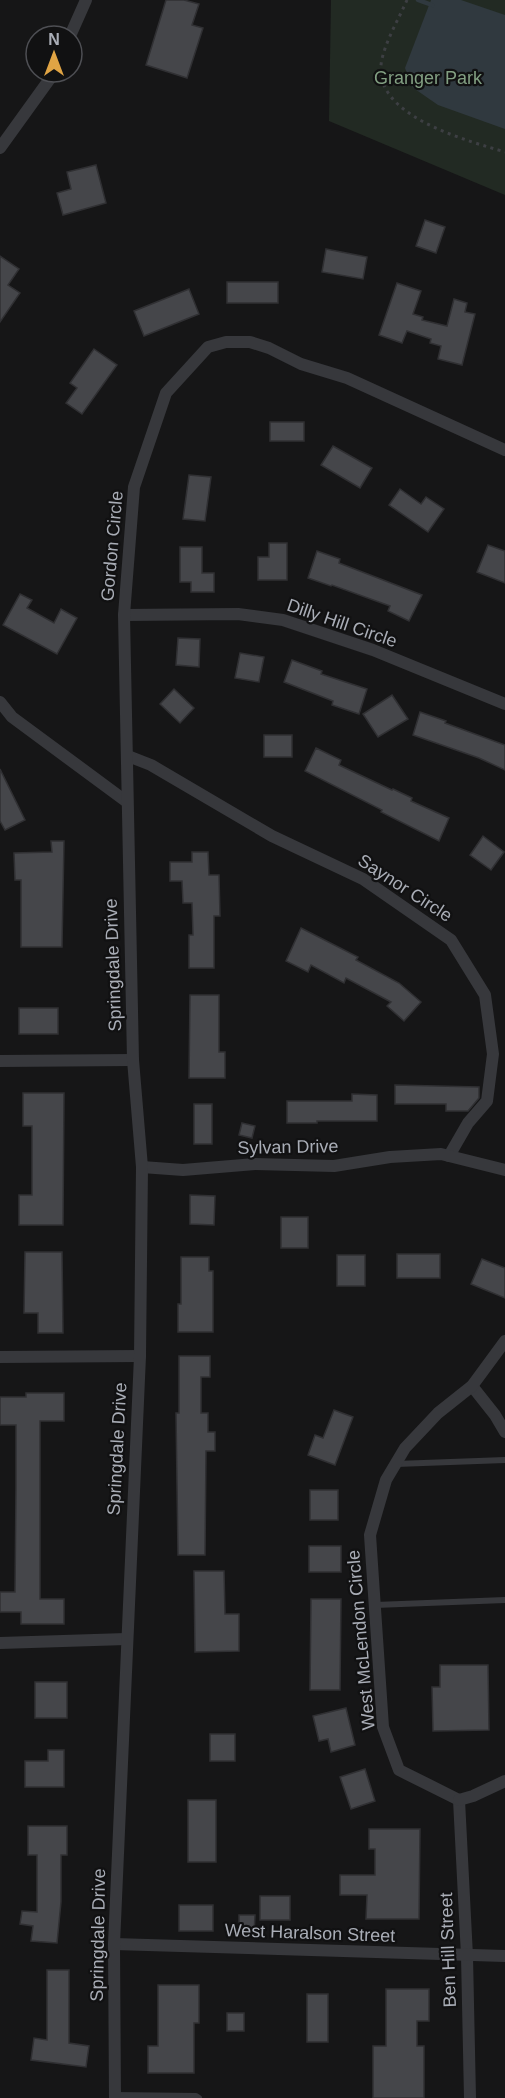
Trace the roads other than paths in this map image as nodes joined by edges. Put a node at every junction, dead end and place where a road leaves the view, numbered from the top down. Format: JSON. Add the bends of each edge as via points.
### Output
{"nodes":[{"id":1,"x":86,"y":0,"type":"edge"},
{"id":2,"x":75,"y":24,"type":"edge"},
{"id":3,"x":46,"y":84,"type":"edge"},
{"id":4,"x":0,"y":148,"type":"edge"},
{"id":5,"x":505,"y":450,"type":"edge"},
{"id":6,"x":124,"y":615,"type":"junction"},
{"id":7,"x":0,"y":702,"type":"edge"},
{"id":8,"x":505,"y":704,"type":"edge"},
{"id":9,"x":128,"y":756,"type":"junction"},
{"id":10,"x":127,"y":802,"type":"junction"},
{"id":11,"x":134,"y":1060,"type":"junction"},
{"id":12,"x":0,"y":1061,"type":"edge"},
{"id":13,"x":448,"y":1156,"type":"junction"},
{"id":14,"x":142,"y":1167,"type":"junction"},
{"id":15,"x":505,"y":1170,"type":"edge"},
{"id":16,"x":505,"y":1341,"type":"edge"},
{"id":17,"x":140,"y":1356,"type":"junction"},
{"id":18,"x":0,"y":1357,"type":"edge"},
{"id":19,"x":472,"y":1386,"type":"junction"},
{"id":20,"x":505,"y":1432,"type":"edge"},
{"id":21,"x":505,"y":1460,"type":"edge"},
{"id":22,"x":395,"y":1464,"type":"junction"},
{"id":23,"x":505,"y":1600,"type":"edge"},
{"id":24,"x":375,"y":1605,"type":"junction"},
{"id":25,"x":126,"y":1639,"type":"junction"},
{"id":26,"x":0,"y":1643,"type":"edge"},
{"id":27,"x":505,"y":1780,"type":"edge"},
{"id":28,"x":459,"y":1800,"type":"junction"},
{"id":29,"x":114,"y":1944,"type":"junction"},
{"id":30,"x":467,"y":1956,"type":"junction"},
{"id":31,"x":505,"y":1956,"type":"edge"},
{"id":32,"x":115,"y":2097,"type":"edge"},
{"id":33,"x":199,"y":2098,"type":"edge"},
{"id":34,"x":470,"y":2098,"type":"edge"}],
"edges":[{"from":1,"to":2,"type":"street"},
{"from":3,"to":4,"type":"street"},
{"from":5,"to":6,"type":"street","name":"Gordon Circle","via":[[347,378],[301,364],[269,348],[250,342],[208,347],[166,393],[134,487]]},
{"from":6,"to":8,"type":"street","name":"Dilly Hill Circle","via":[[238,614],[283,620],[373,650]]},
{"from":6,"to":9,"type":"street","name":"Gordon Circle"},
{"from":7,"to":10,"type":"street","via":[[12,717]]},
{"from":9,"to":10,"type":"street","name":"Gordon Circle"},
{"from":9,"to":13,"type":"street","name":"Saynor Circle","via":[[151,765],[273,836],[363,879],[451,940],[484,995],[494,1054],[487,1101]]},
{"from":10,"to":11,"type":"street","name":"Springdale Drive"},
{"from":11,"to":12,"type":"street"},
{"from":11,"to":14,"type":"street","name":"Springdale Drive"},
{"from":13,"to":14,"type":"street","name":"Sylvan Drive","via":[[390,1157],[334,1166],[255,1164],[183,1170]]},
{"from":13,"to":15,"type":"street","name":"Sylvan Drive"},
{"from":14,"to":17,"type":"street","name":"Springdale Drive"},
{"from":16,"to":19,"type":"street","name":"West McLendon Circle"},
{"from":17,"to":18,"type":"street"},
{"from":17,"to":25,"type":"street","name":"Springdale Drive"},
{"from":19,"to":20,"type":"street"},
{"from":19,"to":22,"type":"street","name":"West McLendon Circle","via":[[438,1413]]},
{"from":21,"to":22,"type":"lane"},
{"from":22,"to":24,"type":"street","name":"West McLendon Circle","via":[[386,1480],[370,1535]]},
{"from":23,"to":24,"type":"lane"},
{"from":24,"to":28,"type":"street","name":"West McLendon Circle","via":[[383,1727],[399,1770]]},
{"from":25,"to":26,"type":"street"},
{"from":25,"to":29,"type":"street","name":"Springdale Drive"},
{"from":27,"to":28,"type":"street"},
{"from":28,"to":30,"type":"street","name":"Ben Hill Street"},
{"from":29,"to":30,"type":"street","name":"West Haralson Street"},
{"from":29,"to":32,"type":"street","name":"Springdale Drive"},
{"from":30,"to":31,"type":"street","name":"West Haralson Street"},
{"from":30,"to":34,"type":"street","name":"Ben Hill Street"},
{"from":32,"to":33,"type":"lane"}]}
